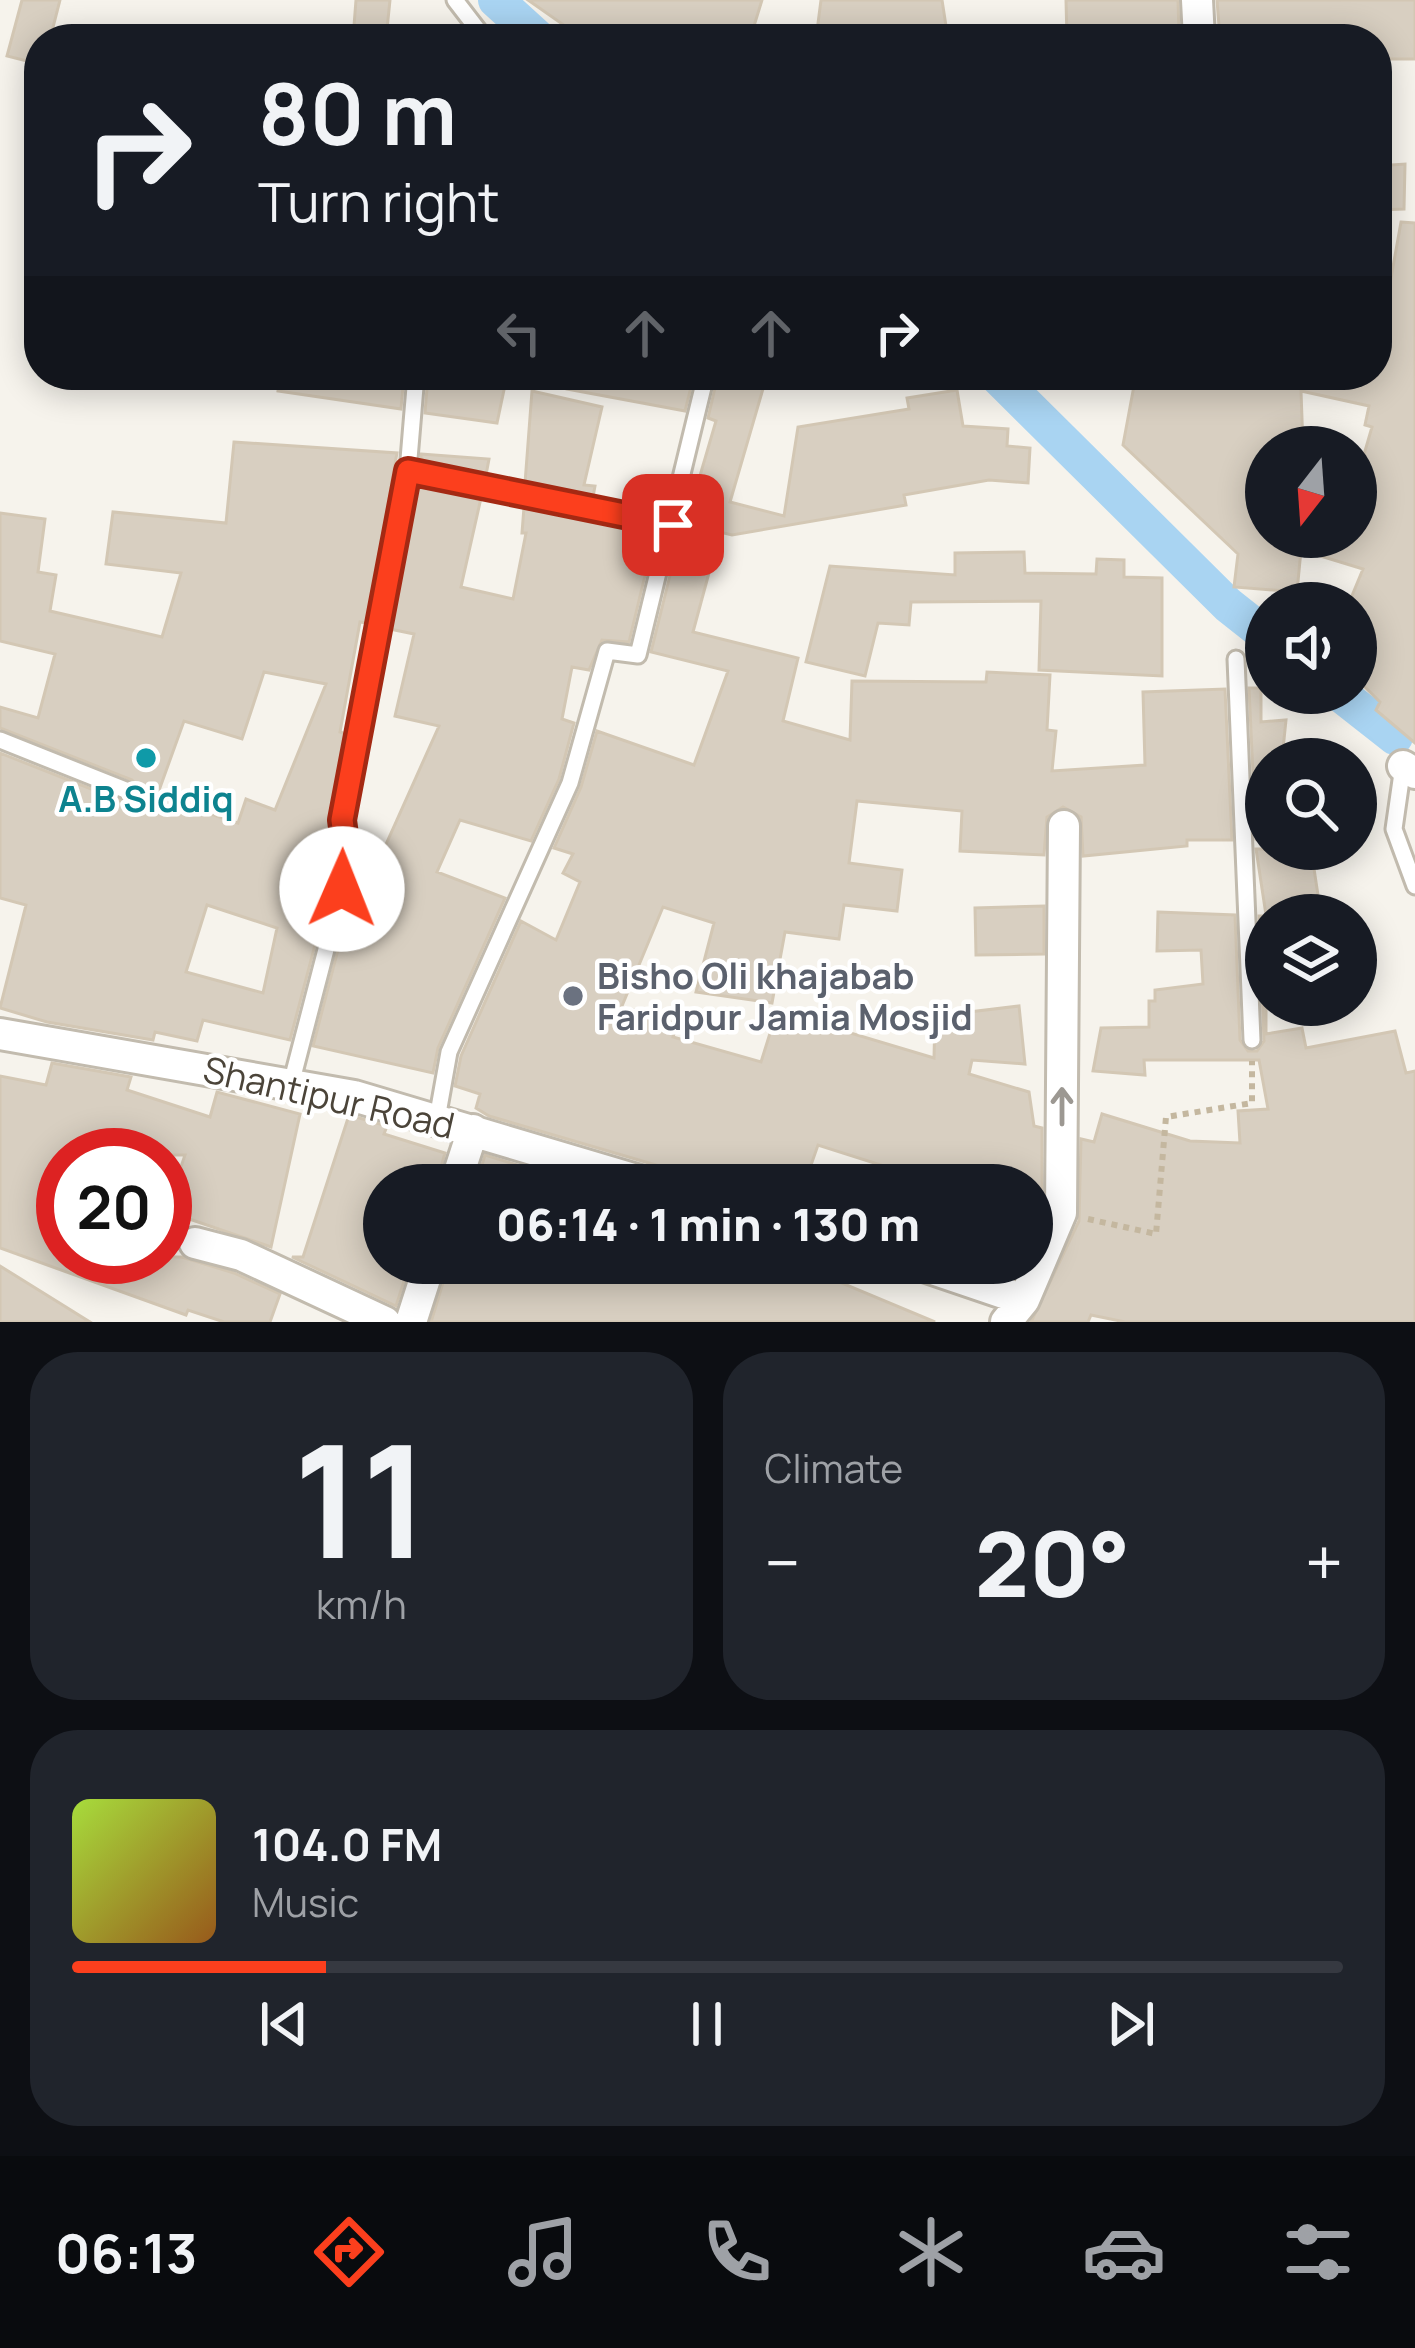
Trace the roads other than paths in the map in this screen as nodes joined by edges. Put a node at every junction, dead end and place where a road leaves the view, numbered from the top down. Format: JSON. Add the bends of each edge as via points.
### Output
{"nodes":[{"id":1,"x":455,"y":0,"type":"edge"},
{"id":2,"x":473,"y":24,"type":"edge"},
{"id":3,"x":415,"y":390,"type":"edge"},
{"id":4,"x":703,"y":390,"type":"edge"},
{"id":5,"x":408,"y":471,"type":"junction"},
{"id":6,"x":673,"y":525,"type":"junction"},
{"id":7,"x":1236,"y":659,"type":"dead end"},
{"id":8,"x":0,"y":740,"type":"edge"},
{"id":9,"x":1409,"y":770,"type":"edge"},
{"id":10,"x":128,"y":791,"type":"dead end"},
{"id":11,"x":1064,"y":826,"type":"dead end"},
{"id":12,"x":1415,"y":886,"type":"edge"},
{"id":13,"x":0,"y":1034,"type":"edge"},
{"id":14,"x":1252,"y":1040,"type":"road end"},
{"id":15,"x":291,"y":1084,"type":"junction"},
{"id":16,"x":437,"y":1119,"type":"junction"},
{"id":17,"x":472,"y":1130,"type":"junction"},
{"id":18,"x":461,"y":1164,"type":"edge"},
{"id":19,"x":584,"y":1164,"type":"edge"},
{"id":20,"x":195,"y":1243,"type":"dead end"},
{"id":21,"x":423,"y":1284,"type":"edge"},
{"id":22,"x":959,"y":1284,"type":"edge"},
{"id":23,"x":1015,"y":1311,"type":"edge"},
{"id":24,"x":385,"y":1322,"type":"edge"},
{"id":25,"x":411,"y":1322,"type":"edge"}],
"edges":[{"from":1,"to":2,"type":"lane"},
{"from":3,"to":5,"type":"lane"},
{"from":4,"to":6,"type":"lane"},
{"from":5,"to":6,"type":"lane"},
{"from":5,"to":15,"type":"lane","via":[[342,820],[348,865]]},
{"from":6,"to":16,"type":"lane","via":[[638,655],[608,651],[570,784],[449,1052]]},
{"from":7,"to":14,"type":"lane"},
{"from":8,"to":10,"type":"lane"},
{"from":9,"to":12,"type":"lane","via":[[1394,829]]},
{"from":23,"to":11,"type":"street","one_way":true,"via":[[1061,1214]]},
{"from":13,"to":15,"type":"street","name":"Shantipur Road"},
{"from":15,"to":16,"type":"street","name":"Shantipur Road"},
{"from":16,"to":17,"type":"street","name":"Shantipur Road"},
{"from":17,"to":18,"type":"street"},
{"from":17,"to":19,"type":"street","name":"Shantipur Road"},
{"from":20,"to":24,"type":"street","via":[[241,1255]]},
{"from":21,"to":25,"type":"street"},
{"from":22,"to":23,"type":"street"}]}
